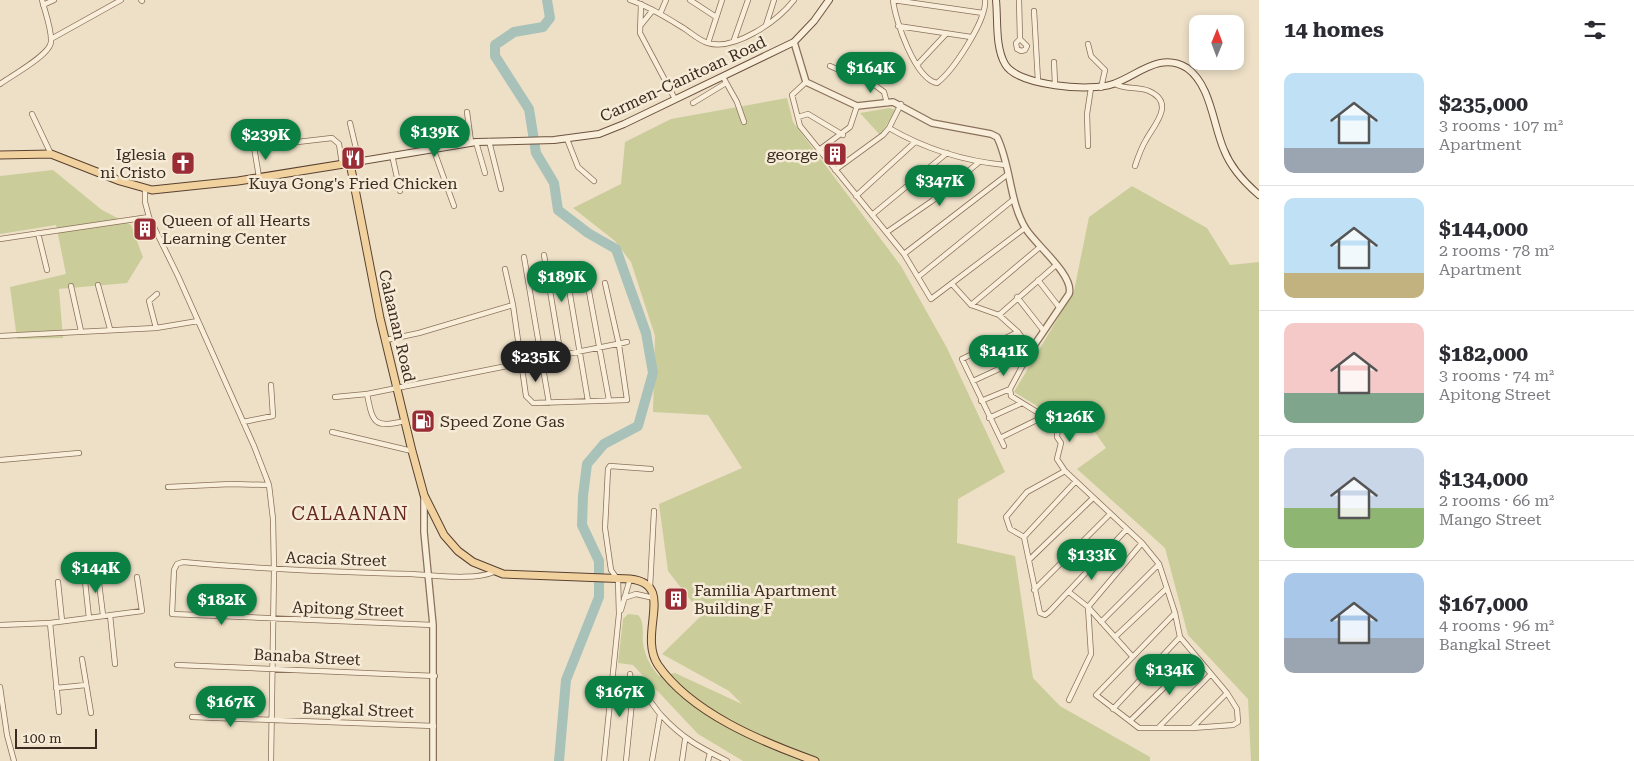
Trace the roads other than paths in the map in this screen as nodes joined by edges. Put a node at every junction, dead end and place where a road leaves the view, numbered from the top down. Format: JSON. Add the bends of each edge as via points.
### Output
{"nodes":[{"id":1,"x":54,"y":0,"type":"edge"},
{"id":2,"x":121,"y":0,"type":"edge"},
{"id":3,"x":630,"y":0,"type":"edge"},
{"id":4,"x":666,"y":0,"type":"edge"},
{"id":5,"x":722,"y":0,"type":"edge"},
{"id":6,"x":748,"y":0,"type":"edge"},
{"id":7,"x":774,"y":0,"type":"edge"},
{"id":8,"x":794,"y":0,"type":"edge"},
{"id":9,"x":829,"y":0,"type":"edge"},
{"id":10,"x":893,"y":0,"type":"edge"},
{"id":11,"x":985,"y":0,"type":"edge"},
{"id":12,"x":996,"y":0,"type":"edge"},
{"id":13,"x":1019,"y":0,"type":"edge"},
{"id":14,"x":693,"y":1,"type":"edge"},
{"id":15,"x":42,"y":3,"type":"edge"},
{"id":16,"x":642,"y":4,"type":"junction"},
{"id":17,"x":653,"y":10,"type":"junction"},
{"id":18,"x":1034,"y":11,"type":"dead end"},
{"id":19,"x":983,"y":13,"type":"junction"},
{"id":20,"x":660,"y":14,"type":"junction"},
{"id":21,"x":716,"y":17,"type":"junction"},
{"id":22,"x":640,"y":26,"type":"junction"},
{"id":23,"x":766,"y":26,"type":"junction"},
{"id":24,"x":898,"y":26,"type":"junction"},
{"id":25,"x":946,"y":34,"type":"junction"},
{"id":26,"x":971,"y":37,"type":"junction"},
{"id":27,"x":50,"y":39,"type":"junction"},
{"id":28,"x":1020,"y":39,"type":"dead end"},
{"id":29,"x":734,"y":40,"type":"junction"},
{"id":30,"x":794,"y":42,"type":"junction"},
{"id":31,"x":708,"y":43,"type":"junction"},
{"id":32,"x":1088,"y":44,"type":"dead end"},
{"id":33,"x":1054,"y":62,"type":"dead end"},
{"id":34,"x":917,"y":65,"type":"junction"},
{"id":35,"x":830,"y":66,"type":"dead end"},
{"id":36,"x":724,"y":80,"type":"junction"},
{"id":37,"x":1038,"y":81,"type":"junction"},
{"id":38,"x":806,"y":82,"type":"junction"},
{"id":39,"x":0,"y":84,"type":"edge"},
{"id":40,"x":1056,"y":84,"type":"junction"},
{"id":41,"x":1115,"y":84,"type":"junction"},
{"id":42,"x":1091,"y":88,"type":"junction"},
{"id":43,"x":1100,"y":88,"type":"junction"},
{"id":44,"x":675,"y":100,"type":"junction"},
{"id":45,"x":693,"y":103,"type":"dead end"},
{"id":46,"x":887,"y":103,"type":"junction"},
{"id":47,"x":901,"y":104,"type":"junction"},
{"id":48,"x":858,"y":106,"type":"junction"},
{"id":49,"x":466,"y":112,"type":"dead end"},
{"id":50,"x":32,"y":114,"type":"dead end"},
{"id":51,"x":798,"y":117,"type":"junction"},
{"id":52,"x":744,"y":122,"type":"dead end"},
{"id":53,"x":350,"y":123,"type":"dead end"},
{"id":54,"x":889,"y":128,"type":"junction"},
{"id":55,"x":843,"y":135,"type":"junction"},
{"id":56,"x":567,"y":139,"type":"junction"},
{"id":57,"x":473,"y":142,"type":"junction"},
{"id":58,"x":490,"y":142,"type":"junction"},
{"id":59,"x":914,"y":143,"type":"junction"},
{"id":60,"x":1088,"y":146,"type":"dead end"},
{"id":61,"x":433,"y":148,"type":"junction"},
{"id":62,"x":819,"y":150,"type":"junction"},
{"id":63,"x":947,"y":153,"type":"junction"},
{"id":64,"x":51,"y":154,"type":"junction"},
{"id":65,"x":0,"y":155,"type":"edge"},
{"id":66,"x":392,"y":155,"type":"junction"},
{"id":67,"x":359,"y":161,"type":"junction"},
{"id":68,"x":346,"y":163,"type":"junction"},
{"id":69,"x":978,"y":163,"type":"junction"},
{"id":70,"x":1005,"y":166,"type":"junction"},
{"id":71,"x":1135,"y":166,"type":"dead end"},
{"id":72,"x":835,"y":170,"type":"junction"},
{"id":73,"x":484,"y":173,"type":"dead end"},
{"id":74,"x":1008,"y":174,"type":"junction"},
{"id":75,"x":258,"y":177,"type":"junction"},
{"id":76,"x":594,"y":181,"type":"dead end"},
{"id":77,"x":145,"y":188,"type":"junction"},
{"id":78,"x":501,"y":190,"type":"dead end"},
{"id":79,"x":400,"y":191,"type":"dead end"},
{"id":80,"x":1259,"y":195,"type":"edge"},
{"id":81,"x":856,"y":196,"type":"junction"},
{"id":82,"x":1014,"y":199,"type":"junction"},
{"id":83,"x":454,"y":206,"type":"dead end"},
{"id":84,"x":872,"y":215,"type":"junction"},
{"id":85,"x":149,"y":216,"type":"junction"},
{"id":86,"x":1025,"y":228,"type":"junction"},
{"id":87,"x":887,"y":232,"type":"junction"},
{"id":88,"x":38,"y":233,"type":"junction"},
{"id":89,"x":0,"y":239,"type":"edge"},
{"id":90,"x":1040,"y":247,"type":"junction"},
{"id":91,"x":904,"y":254,"type":"junction"},
{"id":92,"x":544,"y":255,"type":"dead end"},
{"id":93,"x":524,"y":256,"type":"dead end"},
{"id":94,"x":1056,"y":265,"type":"junction"},
{"id":95,"x":505,"y":269,"type":"dead end"},
{"id":96,"x":47,"y":270,"type":"dead end"},
{"id":97,"x":566,"y":271,"type":"dead end"},
{"id":98,"x":918,"y":277,"type":"junction"},
{"id":99,"x":1038,"y":280,"type":"junction"},
{"id":100,"x":605,"y":283,"type":"dead end"},
{"id":101,"x":952,"y":284,"type":"junction"},
{"id":102,"x":98,"y":285,"type":"dead end"},
{"id":103,"x":71,"y":286,"type":"dead end"},
{"id":104,"x":588,"y":286,"type":"dead end"},
{"id":105,"x":157,"y":294,"type":"dead end"},
{"id":106,"x":1017,"y":297,"type":"junction"},
{"id":107,"x":513,"y":305,"type":"junction"},
{"id":108,"x":971,"y":305,"type":"junction"},
{"id":109,"x":1059,"y":307,"type":"junction"},
{"id":110,"x":999,"y":315,"type":"junction"},
{"id":111,"x":198,"y":321,"type":"junction"},
{"id":112,"x":156,"y":328,"type":"junction"},
{"id":113,"x":110,"y":329,"type":"junction"},
{"id":114,"x":1043,"y":330,"type":"junction"},
{"id":115,"x":80,"y":331,"type":"junction"},
{"id":116,"x":1018,"y":332,"type":"junction"},
{"id":117,"x":0,"y":336,"type":"edge"},
{"id":118,"x":386,"y":340,"type":"junction"},
{"id":119,"x":627,"y":342,"type":"dead end"},
{"id":120,"x":619,"y":345,"type":"junction"},
{"id":121,"x":600,"y":349,"type":"junction"},
{"id":122,"x":1031,"y":350,"type":"junction"},
{"id":123,"x":580,"y":352,"type":"junction"},
{"id":124,"x":561,"y":356,"type":"junction"},
{"id":125,"x":1027,"y":356,"type":"junction"},
{"id":126,"x":541,"y":360,"type":"junction"},
{"id":127,"x":521,"y":364,"type":"junction"},
{"id":128,"x":973,"y":381,"type":"junction"},
{"id":129,"x":271,"y":384,"type":"dead end"},
{"id":130,"x":397,"y":388,"type":"junction"},
{"id":131,"x":1010,"y":389,"type":"junction"},
{"id":132,"x":367,"y":394,"type":"junction"},
{"id":133,"x":335,"y":397,"type":"dead end"},
{"id":134,"x":609,"y":400,"type":"junction"},
{"id":135,"x":588,"y":401,"type":"junction"},
{"id":136,"x":981,"y":402,"type":"junction"},
{"id":137,"x":1022,"y":402,"type":"junction"},
{"id":138,"x":549,"y":403,"type":"junction"},
{"id":139,"x":1045,"y":416,"type":"junction"},
{"id":140,"x":989,"y":418,"type":"junction"},
{"id":141,"x":405,"y":421,"type":"junction"},
{"id":142,"x":243,"y":422,"type":"junction"},
{"id":143,"x":332,"y":432,"type":"dead end"},
{"id":144,"x":1000,"y":438,"type":"junction"},
{"id":145,"x":1004,"y":446,"type":"dead end"},
{"id":146,"x":412,"y":451,"type":"junction"},
{"id":147,"x":79,"y":453,"type":"dead end"},
{"id":148,"x":0,"y":460,"type":"edge"},
{"id":149,"x":651,"y":469,"type":"dead end"},
{"id":150,"x":1065,"y":471,"type":"junction"},
{"id":151,"x":1075,"y":482,"type":"junction"},
{"id":152,"x":269,"y":485,"type":"junction"},
{"id":153,"x":168,"y":488,"type":"dead end"},
{"id":154,"x":424,"y":495,"type":"junction"},
{"id":155,"x":1092,"y":498,"type":"junction"},
{"id":156,"x":654,"y":510,"type":"dead end"},
{"id":157,"x":1109,"y":515,"type":"junction"},
{"id":158,"x":1126,"y":530,"type":"junction"},
{"id":159,"x":1024,"y":537,"type":"junction"},
{"id":160,"x":1142,"y":543,"type":"junction"},
{"id":161,"x":1029,"y":560,"type":"junction"},
{"id":162,"x":1159,"y":564,"type":"junction"},
{"id":163,"x":274,"y":570,"type":"junction"},
{"id":164,"x":84,"y":572,"type":"dead end"},
{"id":165,"x":494,"y":572,"type":"junction"},
{"id":166,"x":428,"y":575,"type":"junction"},
{"id":167,"x":137,"y":577,"type":"dead end"},
{"id":168,"x":615,"y":579,"type":"junction"},
{"id":169,"x":630,"y":579,"type":"junction"},
{"id":170,"x":58,"y":582,"type":"dead end"},
{"id":171,"x":99,"y":583,"type":"dead end"},
{"id":172,"x":650,"y":587,"type":"junction"},
{"id":173,"x":1167,"y":588,"type":"junction"},
{"id":174,"x":1034,"y":590,"type":"junction"},
{"id":175,"x":1069,"y":592,"type":"junction"},
{"id":176,"x":624,"y":598,"type":"junction"},
{"id":177,"x":654,"y":598,"type":"junction"},
{"id":178,"x":1088,"y":607,"type":"junction"},
{"id":179,"x":1176,"y":613,"type":"junction"},
{"id":180,"x":172,"y":614,"type":"joint"},
{"id":181,"x":619,"y":614,"type":"junction"},
{"id":182,"x":103,"y":615,"type":"junction"},
{"id":183,"x":110,"y":615,"type":"junction"},
{"id":184,"x":89,"y":618,"type":"junction"},
{"id":185,"x":273,"y":619,"type":"junction"},
{"id":186,"x":62,"y":621,"type":"junction"},
{"id":187,"x":1101,"y":622,"type":"junction"},
{"id":188,"x":50,"y":623,"type":"junction"},
{"id":189,"x":0,"y":625,"type":"edge"},
{"id":190,"x":433,"y":625,"type":"junction"},
{"id":191,"x":1180,"y":637,"type":"junction"},
{"id":192,"x":1115,"y":638,"type":"junction"},
{"id":193,"x":1132,"y":656,"type":"junction"},
{"id":194,"x":1196,"y":656,"type":"junction"},
{"id":195,"x":82,"y":659,"type":"dead end"},
{"id":196,"x":115,"y":664,"type":"dead end"},
{"id":197,"x":177,"y":665,"type":"dead end"},
{"id":198,"x":272,"y":668,"type":"junction"},
{"id":199,"x":630,"y":674,"type":"dead end"},
{"id":200,"x":1211,"y":674,"type":"junction"},
{"id":201,"x":435,"y":676,"type":"junction"},
{"id":202,"x":86,"y":685,"type":"junction"},
{"id":203,"x":0,"y":687,"type":"edge"},
{"id":204,"x":56,"y":688,"type":"junction"},
{"id":205,"x":633,"y":692,"type":"junction"},
{"id":206,"x":1227,"y":693,"type":"junction"},
{"id":207,"x":1069,"y":700,"type":"dead end"},
{"id":208,"x":1113,"y":708,"type":"junction"},
{"id":209,"x":59,"y":712,"type":"dead end"},
{"id":210,"x":91,"y":714,"type":"dead end"},
{"id":211,"x":660,"y":715,"type":"junction"},
{"id":212,"x":192,"y":717,"type":"dead end"},
{"id":213,"x":271,"y":719,"type":"junction"},
{"id":214,"x":1130,"y":721,"type":"junction"},
{"id":215,"x":434,"y":726,"type":"junction"},
{"id":216,"x":1159,"y":727,"type":"junction"},
{"id":217,"x":1192,"y":728,"type":"junction"},
{"id":218,"x":686,"y":740,"type":"junction"},
{"id":219,"x":710,"y":753,"type":"junction"},
{"id":220,"x":14,"y":761,"type":"edge"},
{"id":221,"x":270,"y":761,"type":"edge"},
{"id":222,"x":433,"y":761,"type":"edge"},
{"id":223,"x":604,"y":761,"type":"edge"},
{"id":224,"x":626,"y":761,"type":"edge"},
{"id":225,"x":652,"y":761,"type":"edge"},
{"id":226,"x":682,"y":761,"type":"edge"},
{"id":227,"x":708,"y":761,"type":"edge"},
{"id":228,"x":727,"y":761,"type":"edge"},
{"id":229,"x":815,"y":761,"type":"edge"}],
"edges":[{"from":1,"to":15,"type":"street"},
{"from":2,"to":27,"type":"street"},
{"from":3,"to":16,"type":"street"},
{"from":4,"to":20,"type":"street"},
{"from":5,"to":21,"type":"street"},
{"from":6,"to":29,"type":"street"},
{"from":7,"to":23,"type":"street"},
{"from":8,"to":23,"type":"street"},
{"from":9,"to":30,"type":"main road","name":"Carmen-Canitoan Road"},
{"from":10,"to":19,"type":"street"},
{"from":10,"to":24,"type":"street"},
{"from":11,"to":19,"type":"street"},
{"from":12,"to":37,"type":"main road","via":[[1000,51],[1005,65],[1016,74]]},
{"from":13,"to":28,"type":"street"},
{"from":14,"to":21,"type":"street"},
{"from":15,"to":27,"type":"street"},
{"from":16,"to":17,"type":"street"},
{"from":16,"to":22,"type":"street"},
{"from":17,"to":20,"type":"street"},
{"from":17,"to":22,"type":"street"},
{"from":18,"to":37,"type":"street"},
{"from":19,"to":26,"type":"street"},
{"from":20,"to":31,"type":"street"},
{"from":21,"to":31,"type":"street"},
{"from":22,"to":44,"type":"street","via":[[643,39]]},
{"from":23,"to":29,"type":"street"},
{"from":24,"to":25,"type":"street"},
{"from":24,"to":34,"type":"street"},
{"from":25,"to":26,"type":"street"},
{"from":25,"to":34,"type":"street"},
{"from":26,"to":34,"type":"street","via":[[969,46],[936,83],[922,75]]},
{"from":27,"to":39,"type":"street","via":[[46,52]]},
{"from":29,"to":31,"type":"street"},
{"from":30,"to":36,"type":"main road","name":"Carmen-Canitoan Road"},
{"from":30,"to":38,"type":"street"},
{"from":32,"to":43,"type":"street","via":[[1091,56],[1105,70]]},
{"from":33,"to":40,"type":"street"},
{"from":35,"to":46,"type":"street","via":[[876,86],[884,92]]},
{"from":36,"to":44,"type":"main road","name":"Carmen-Canitoan Road"},
{"from":36,"to":45,"type":"street"},
{"from":36,"to":52,"type":"street"},
{"from":37,"to":40,"type":"main road"},
{"from":38,"to":48,"type":"street"},
{"from":38,"to":51,"type":"street","via":[[792,94]]},
{"from":40,"to":42,"type":"main road"},
{"from":41,"to":43,"type":"main road"},
{"from":41,"to":71,"type":"street","via":[[1148,90],[1162,108],[1161,117],[1144,142]]},
{"from":41,"to":80,"type":"main road","via":[[1160,63],[1170,62],[1185,67],[1203,88],[1228,159]]},
{"from":42,"to":43,"type":"main road"},
{"from":42,"to":60,"type":"street","via":[[1086,114]]},
{"from":44,"to":56,"type":"main road","name":"Carmen-Canitoan Road","via":[[614,129]]},
{"from":46,"to":47,"type":"street"},
{"from":46,"to":48,"type":"street"},
{"from":47,"to":54,"type":"street"},
{"from":47,"to":70,"type":"street","via":[[932,123],[994,135],[999,141]]},
{"from":48,"to":55,"type":"street","via":[[850,127]]},
{"from":49,"to":57,"type":"street"},
{"from":50,"to":64,"type":"street"},
{"from":51,"to":55,"type":"street","via":[[808,114]]},
{"from":51,"to":62,"type":"street","via":[[800,126]]},
{"from":53,"to":67,"type":"street"},
{"from":54,"to":59,"type":"street"},
{"from":54,"to":72,"type":"street"},
{"from":55,"to":62,"type":"street"},
{"from":56,"to":58,"type":"main road","name":"Carmen-Canitoan Road"},
{"from":56,"to":76,"type":"street","via":[[578,167]]},
{"from":57,"to":58,"type":"main road","name":"Carmen-Canitoan Road"},
{"from":57,"to":61,"type":"main road","name":"Carmen-Canitoan Road"},
{"from":57,"to":73,"type":"street"},
{"from":58,"to":78,"type":"street"},
{"from":59,"to":63,"type":"street"},
{"from":59,"to":81,"type":"street"},
{"from":61,"to":66,"type":"main road","name":"Carmen-Canitoan Road"},
{"from":61,"to":83,"type":"street"},
{"from":62,"to":72,"type":"street"},
{"from":63,"to":69,"type":"street"},
{"from":63,"to":84,"type":"street"},
{"from":64,"to":65,"type":"main road"},
{"from":64,"to":77,"type":"main road"},
{"from":66,"to":67,"type":"main road","name":"Carmen-Canitoan Road"},
{"from":66,"to":79,"type":"street"},
{"from":67,"to":68,"type":"main road","name":"Carmen-Canitoan Road"},
{"from":68,"to":75,"type":"main road"},
{"from":68,"to":75,"type":"street","via":[[339,144],[332,138],[254,147]]},
{"from":68,"to":118,"type":"main road","name":"Calaanan Road"},
{"from":69,"to":70,"type":"street"},
{"from":69,"to":87,"type":"street"},
{"from":70,"to":74,"type":"street"},
{"from":72,"to":81,"type":"street"},
{"from":74,"to":82,"type":"street"},
{"from":74,"to":91,"type":"street"},
{"from":75,"to":77,"type":"main road","via":[[168,189]]},
{"from":77,"to":85,"type":"street"},
{"from":81,"to":84,"type":"street"},
{"from":82,"to":86,"type":"street"},
{"from":82,"to":98,"type":"street"},
{"from":84,"to":87,"type":"street"},
{"from":85,"to":88,"type":"street"},
{"from":85,"to":111,"type":"street"},
{"from":86,"to":90,"type":"street"},
{"from":86,"to":101,"type":"street"},
{"from":87,"to":91,"type":"street"},
{"from":88,"to":89,"type":"street"},
{"from":88,"to":96,"type":"street"},
{"from":90,"to":94,"type":"street"},
{"from":90,"to":108,"type":"street"},
{"from":91,"to":98,"type":"street"},
{"from":92,"to":124,"type":"street"},
{"from":93,"to":126,"type":"street"},
{"from":94,"to":99,"type":"street"},
{"from":94,"to":109,"type":"street","via":[[1067,280],[1070,291]]},
{"from":95,"to":107,"type":"street"},
{"from":97,"to":123,"type":"street"},
{"from":98,"to":101,"type":"street","via":[[931,299]]},
{"from":99,"to":106,"type":"street"},
{"from":99,"to":109,"type":"street"},
{"from":100,"to":120,"type":"street"},
{"from":101,"to":108,"type":"street"},
{"from":102,"to":113,"type":"street"},
{"from":103,"to":115,"type":"street"},
{"from":104,"to":121,"type":"street"},
{"from":105,"to":112,"type":"street","via":[[149,301]]},
{"from":106,"to":110,"type":"street"},
{"from":106,"to":114,"type":"street"},
{"from":107,"to":118,"type":"street"},
{"from":107,"to":127,"type":"street"},
{"from":108,"to":110,"type":"street"},
{"from":109,"to":114,"type":"street"},
{"from":110,"to":116,"type":"street"},
{"from":111,"to":112,"type":"street"},
{"from":111,"to":142,"type":"street"},
{"from":112,"to":113,"type":"street"},
{"from":113,"to":115,"type":"street"},
{"from":114,"to":122,"type":"street"},
{"from":115,"to":117,"type":"street"},
{"from":116,"to":122,"type":"street"},
{"from":116,"to":128,"type":"street","via":[[962,359]]},
{"from":118,"to":130,"type":"main road","name":"Calaanan Road"},
{"from":119,"to":120,"type":"street"},
{"from":120,"to":121,"type":"street"},
{"from":120,"to":134,"type":"street","via":[[628,398]]},
{"from":121,"to":123,"type":"street"},
{"from":121,"to":134,"type":"street"},
{"from":122,"to":125,"type":"street"},
{"from":123,"to":124,"type":"street"},
{"from":123,"to":135,"type":"street"},
{"from":124,"to":126,"type":"street"},
{"from":125,"to":128,"type":"street"},
{"from":125,"to":131,"type":"street"},
{"from":126,"to":127,"type":"street"},
{"from":126,"to":138,"type":"street"},
{"from":127,"to":130,"type":"street"},
{"from":127,"to":138,"type":"street","via":[[528,400]]},
{"from":128,"to":136,"type":"street"},
{"from":129,"to":142,"type":"street","via":[[274,416]]},
{"from":130,"to":132,"type":"street"},
{"from":130,"to":141,"type":"main road","name":"Calaanan Road"},
{"from":131,"to":136,"type":"street"},
{"from":131,"to":137,"type":"street","via":[[1011,396]]},
{"from":132,"to":133,"type":"street"},
{"from":132,"to":141,"type":"street","via":[[372,416],[380,423]]},
{"from":134,"to":135,"type":"street"},
{"from":135,"to":138,"type":"street"},
{"from":136,"to":140,"type":"street"},
{"from":137,"to":139,"type":"street"},
{"from":137,"to":140,"type":"street"},
{"from":139,"to":144,"type":"street"},
{"from":139,"to":150,"type":"street","via":[[1058,425],[1061,443],[1057,459]]},
{"from":140,"to":144,"type":"street"},
{"from":141,"to":146,"type":"main road","name":"Calaanan Road"},
{"from":142,"to":152,"type":"street"},
{"from":143,"to":146,"type":"street"},
{"from":144,"to":145,"type":"street"},
{"from":146,"to":154,"type":"main road","name":"Calaanan Road"},
{"from":147,"to":148,"type":"street"},
{"from":149,"to":168,"type":"street","via":[[610,466],[608,469],[605,528]]},
{"from":150,"to":151,"type":"street"},
{"from":150,"to":159,"type":"street","via":[[1027,492],[1010,510],[1006,517],[1008,526]]},
{"from":151,"to":155,"type":"street"},
{"from":151,"to":159,"type":"street"},
{"from":152,"to":153,"type":"street"},
{"from":152,"to":163,"type":"street"},
{"from":154,"to":165,"type":"main road","name":"Calaanan Road","via":[[438,525],[451,543],[473,562]]},
{"from":154,"to":166,"type":"street"},
{"from":155,"to":157,"type":"street"},
{"from":155,"to":161,"type":"street"},
{"from":156,"to":172,"type":"street"},
{"from":157,"to":158,"type":"street"},
{"from":157,"to":174,"type":"street"},
{"from":158,"to":160,"type":"street"},
{"from":158,"to":175,"type":"street"},
{"from":159,"to":161,"type":"street"},
{"from":160,"to":162,"type":"street"},
{"from":160,"to":178,"type":"street"},
{"from":161,"to":174,"type":"street"},
{"from":162,"to":173,"type":"street"},
{"from":162,"to":187,"type":"street"},
{"from":163,"to":166,"type":"street","name":"Acacia Street"},
{"from":163,"to":180,"type":"street","name":"Acacia Street","via":[[177,564]]},
{"from":163,"to":185,"type":"street"},
{"from":164,"to":184,"type":"street"},
{"from":165,"to":166,"type":"street","name":"Acacia Street","via":[[478,576]]},
{"from":165,"to":168,"type":"main road","name":"Calaanan Road","via":[[525,577]]},
{"from":166,"to":190,"type":"street"},
{"from":167,"to":183,"type":"street","via":[[142,611]]},
{"from":168,"to":169,"type":"main road","name":"Calaanan Road"},
{"from":168,"to":181,"type":"street"},
{"from":169,"to":172,"type":"main road"},
{"from":169,"to":176,"type":"street"},
{"from":170,"to":186,"type":"street"},
{"from":171,"to":182,"type":"street"},
{"from":172,"to":177,"type":"main road"},
{"from":173,"to":179,"type":"street"},
{"from":173,"to":192,"type":"street"},
{"from":174,"to":175,"type":"street","via":[[1040,613],[1045,615]]},
{"from":175,"to":178,"type":"street"},
{"from":176,"to":177,"type":"street","via":[[636,594]]},
{"from":176,"to":181,"type":"street"},
{"from":177,"to":229,"type":"main road","via":[[650,646],[655,660],[672,683],[752,736]]},
{"from":178,"to":187,"type":"street"},
{"from":178,"to":207,"type":"street","via":[[1091,654]]},
{"from":179,"to":191,"type":"street"},
{"from":179,"to":193,"type":"street"},
{"from":180,"to":185,"type":"street","name":"Apitong Street"},
{"from":181,"to":223,"type":"street"},
{"from":182,"to":183,"type":"street"},
{"from":182,"to":184,"type":"street"},
{"from":183,"to":196,"type":"street"},
{"from":184,"to":186,"type":"street"},
{"from":185,"to":190,"type":"street","name":"Apitong Street"},
{"from":185,"to":198,"type":"street"},
{"from":186,"to":188,"type":"street"},
{"from":187,"to":192,"type":"street"},
{"from":188,"to":189,"type":"street"},
{"from":188,"to":204,"type":"street"},
{"from":190,"to":201,"type":"street"},
{"from":191,"to":194,"type":"street"},
{"from":191,"to":208,"type":"street"},
{"from":192,"to":193,"type":"street"},
{"from":193,"to":208,"type":"street","via":[[1097,692],[1097,698]]},
{"from":194,"to":200,"type":"street"},
{"from":194,"to":214,"type":"street"},
{"from":195,"to":202,"type":"street"},
{"from":197,"to":198,"type":"street","name":"Banaba Street"},
{"from":198,"to":201,"type":"street","name":"Banaba Street"},
{"from":198,"to":213,"type":"street"},
{"from":199,"to":205,"type":"street"},
{"from":200,"to":206,"type":"street"},
{"from":200,"to":216,"type":"street"},
{"from":201,"to":215,"type":"street"},
{"from":202,"to":204,"type":"street"},
{"from":202,"to":210,"type":"street"},
{"from":203,"to":220,"type":"street"},
{"from":204,"to":209,"type":"street"},
{"from":205,"to":211,"type":"street","via":[[644,693]]},
{"from":205,"to":224,"type":"street"},
{"from":206,"to":217,"type":"street"},
{"from":206,"to":217,"type":"street","via":[[1237,709],[1238,722]]},
{"from":208,"to":214,"type":"street"},
{"from":211,"to":218,"type":"street"},
{"from":211,"to":225,"type":"street"},
{"from":212,"to":213,"type":"street","name":"Bangkal Street"},
{"from":213,"to":215,"type":"street","name":"Bangkal Street"},
{"from":213,"to":221,"type":"street"},
{"from":214,"to":216,"type":"street","via":[[1139,728]]},
{"from":215,"to":222,"type":"street"},
{"from":216,"to":217,"type":"street"},
{"from":218,"to":219,"type":"street"},
{"from":218,"to":226,"type":"street"},
{"from":219,"to":227,"type":"street"},
{"from":219,"to":228,"type":"street"}]}
